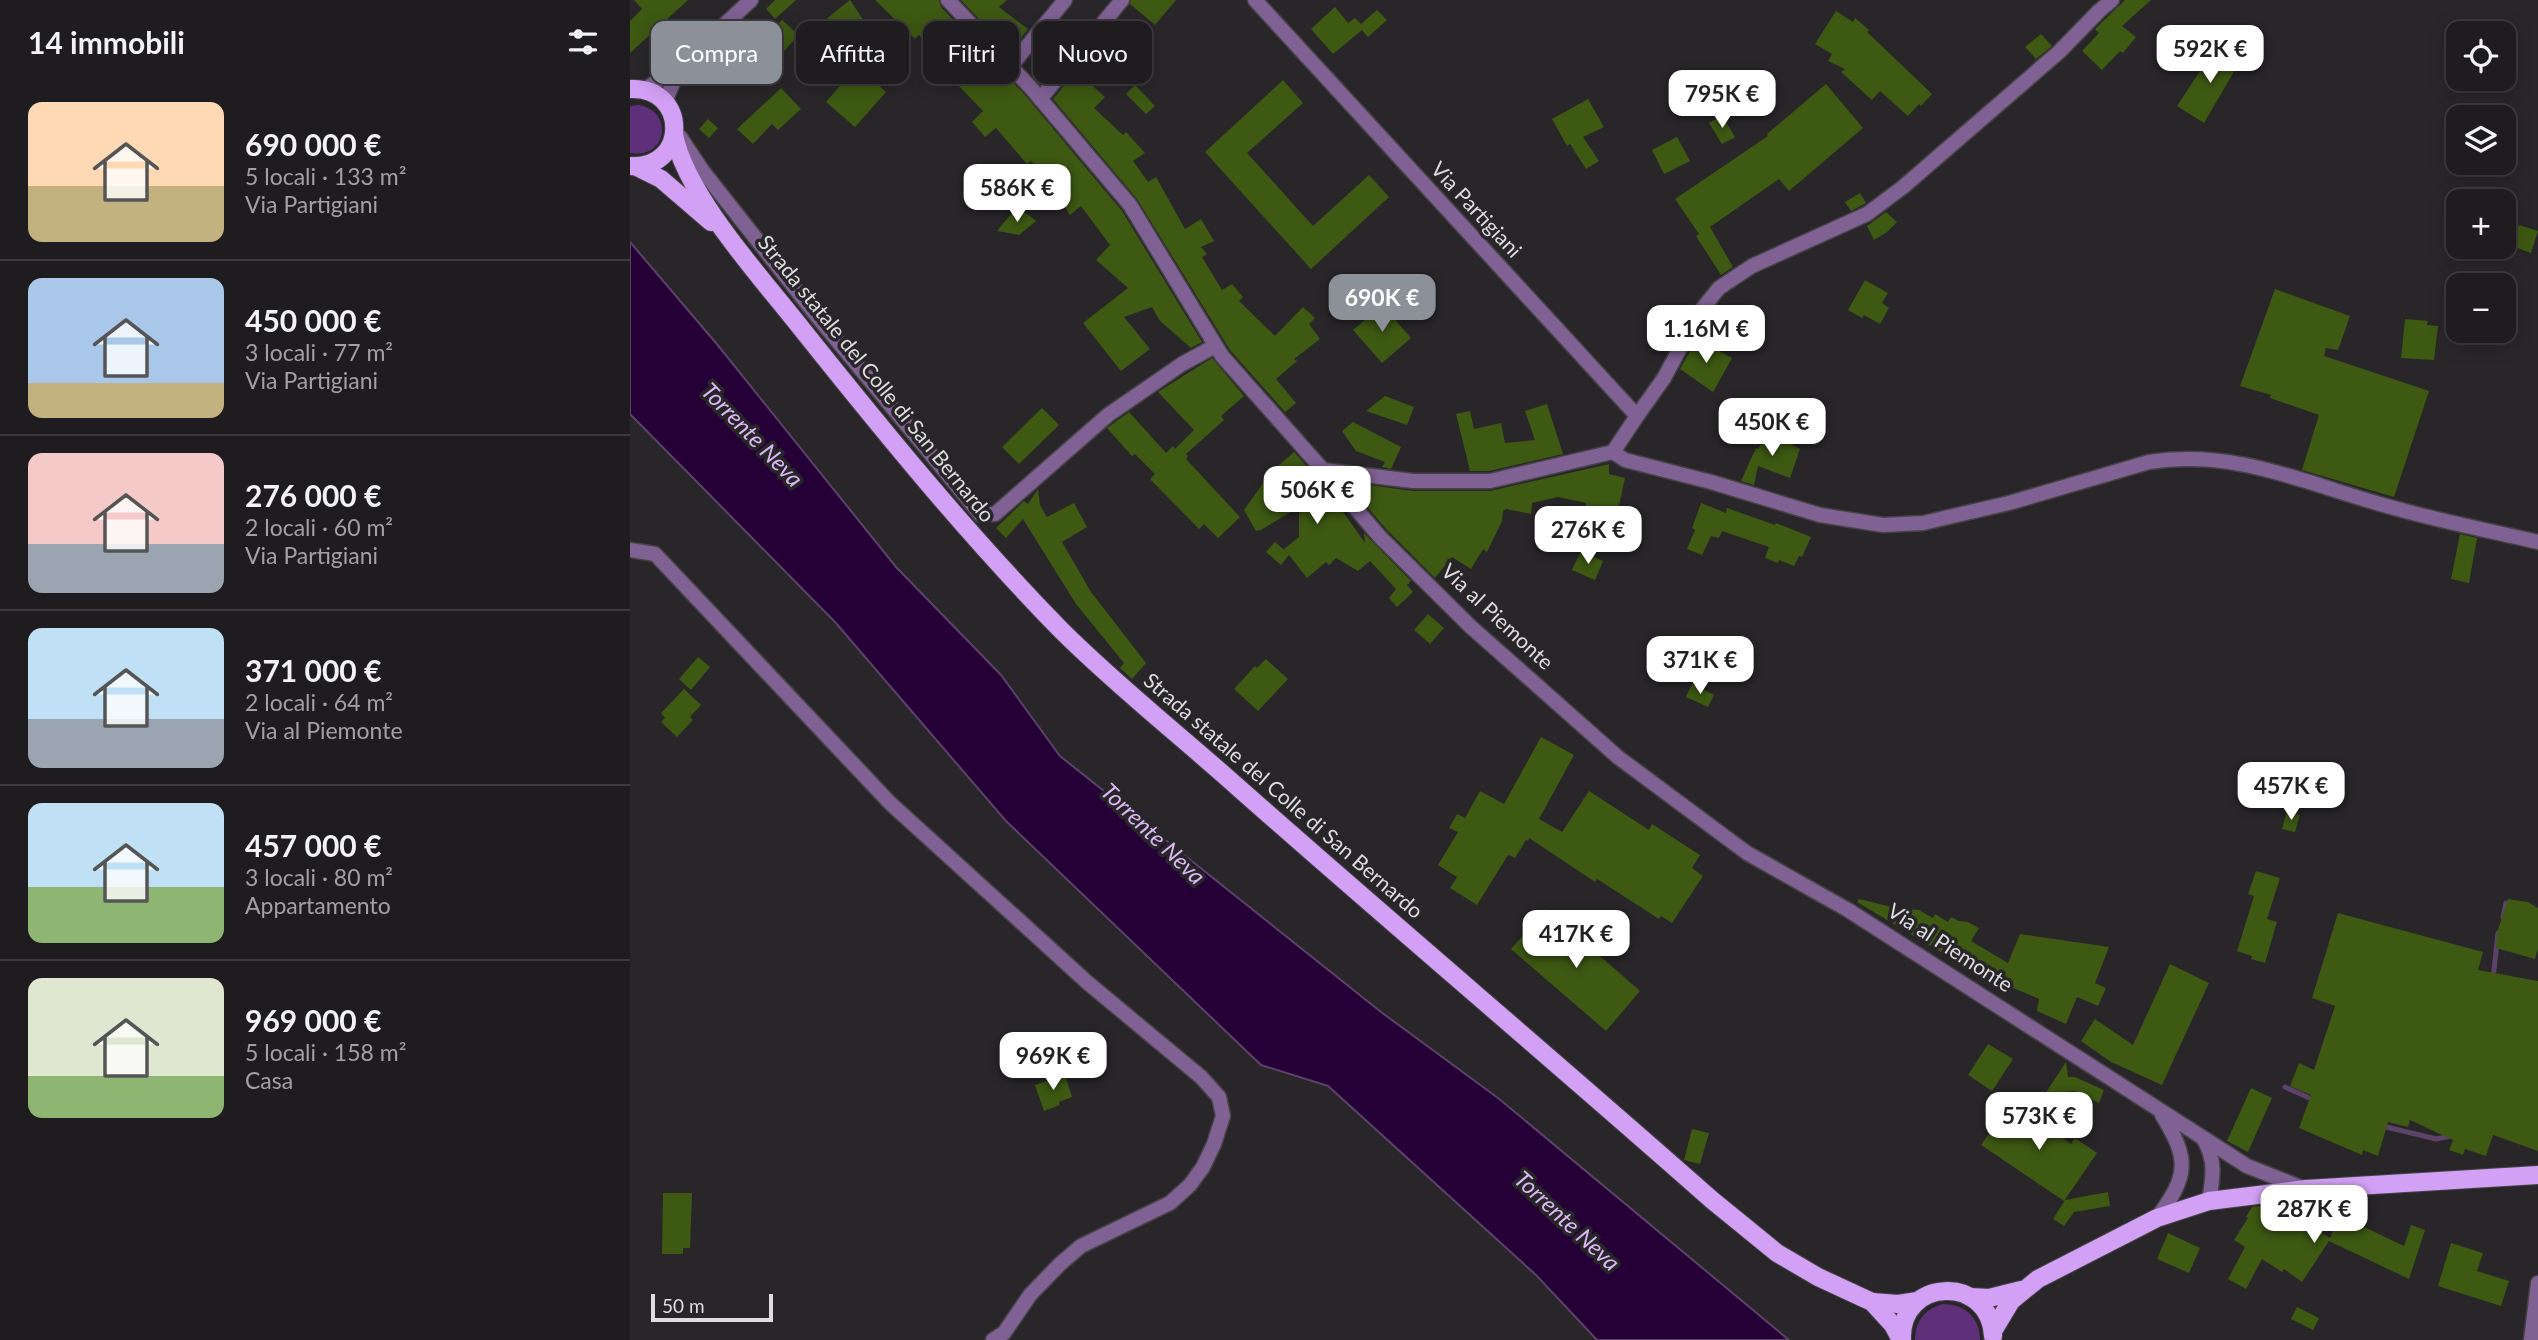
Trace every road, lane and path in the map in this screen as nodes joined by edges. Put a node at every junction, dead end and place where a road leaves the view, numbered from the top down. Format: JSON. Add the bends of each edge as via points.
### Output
{"nodes":[{"id":1,"x":751,"y":0,"type":"edge"},
{"id":2,"x":948,"y":0,"type":"edge"},
{"id":3,"x":1065,"y":0,"type":"edge"},
{"id":4,"x":1122,"y":0,"type":"edge"},
{"id":5,"x":1255,"y":0,"type":"edge"},
{"id":6,"x":2112,"y":0,"type":"edge"},
{"id":7,"x":728,"y":21,"type":"edge"},
{"id":8,"x":968,"y":21,"type":"edge"},
{"id":9,"x":1019,"y":55,"type":"edge"},
{"id":10,"x":1019,"y":76,"type":"edge"},
{"id":11,"x":672,"y":84,"type":"edge"},
{"id":12,"x":637,"y":90,"type":"edge"},
{"id":13,"x":1040,"y":99,"type":"junction"},
{"id":14,"x":665,"y":102,"type":"junction"},
{"id":15,"x":674,"y":129,"type":"junction"},
{"id":16,"x":632,"y":166,"type":"edge"},
{"id":17,"x":736,"y":245,"type":"junction"},
{"id":18,"x":1215,"y":346,"type":"junction"},
{"id":19,"x":1637,"y":416,"type":"junction"},
{"id":20,"x":1613,"y":452,"type":"junction"},
{"id":21,"x":1324,"y":470,"type":"junction"},
{"id":22,"x":2538,"y":542,"type":"edge"},
{"id":23,"x":630,"y":550,"type":"edge"},
{"id":24,"x":2160,"y":1111,"type":"junction"},
{"id":25,"x":2203,"y":1138,"type":"junction"},
{"id":26,"x":2538,"y":1175,"type":"edge"},
{"id":27,"x":2306,"y":1189,"type":"junction"},
{"id":28,"x":2209,"y":1201,"type":"junction"},
{"id":29,"x":2157,"y":1218,"type":"junction"},
{"id":30,"x":2538,"y":1283,"type":"edge"},
{"id":31,"x":2025,"y":1289,"type":"junction"},
{"id":32,"x":1970,"y":1297,"type":"junction"},
{"id":33,"x":1918,"y":1301,"type":"junction"},
{"id":34,"x":1872,"y":1303,"type":"junction"},
{"id":35,"x":1993,"y":1335,"type":"edge"},
{"id":36,"x":993,"y":1340,"type":"edge"},
{"id":37,"x":1901,"y":1340,"type":"edge"},
{"id":38,"x":2531,"y":1340,"type":"edge"}],
"edges":[{"from":1,"to":7,"type":"street"},
{"from":2,"to":8,"type":"street","name":"Via al Piemonte"},
{"from":3,"to":9,"type":"street"},
{"from":4,"to":13,"type":"street"},
{"from":5,"to":19,"type":"street","name":"Via Partigiani"},
{"from":6,"to":19,"type":"street","via":[[2059,52],[1867,214],[1752,266],[1719,288]]},
{"from":10,"to":13,"type":"street","name":"Via al Piemonte"},
{"from":11,"to":14,"type":"street"},
{"from":12,"to":14,"type":"main road"},
{"from":13,"to":18,"type":"street","name":"Via al Piemonte","via":[[1130,205]]},
{"from":14,"to":15,"type":"main road","name":"Strada statale del Colle di San Bernardo"},
{"from":15,"to":16,"type":"main road","via":[[669,148],[659,159]]},
{"from":15,"to":17,"type":"main road","name":"Strada statale del Colle di San Bernardo","via":[[681,162]]},
{"from":15,"to":18,"type":"street","via":[[933,459],[985,516],[995,514],[1108,415]]},
{"from":16,"to":17,"type":"main road","name":"Strada statale del Colle di San Bernardo","via":[[661,179]]},
{"from":17,"to":34,"type":"main road","name":"Strada statale del Colle di San Bernardo","via":[[937,495],[1063,631],[1741,1224],[1777,1253]]},
{"from":18,"to":21,"type":"street","name":"Via al Piemonte"},
{"from":19,"to":20,"type":"street"},
{"from":20,"to":21,"type":"street","via":[[1490,481],[1413,481]]},
{"from":20,"to":22,"type":"street","via":[[1625,460],[1820,515],[1883,525],[1923,523],[2009,503],[2149,462],[2210,459],[2246,463],[2397,509]]},
{"from":21,"to":24,"type":"street","name":"Via al Piemonte","via":[[1380,537],[1471,627],[1619,758],[1747,853],[1848,909]]},
{"from":23,"to":36,"type":"street","via":[[655,554],[890,803],[1219,1097],[1223,1116],[1214,1144],[1190,1185],[1170,1203],[1081,1246],[1030,1295],[1004,1333]]},
{"from":24,"to":25,"type":"street","name":"Via al Piemonte"},
{"from":24,"to":29,"type":"street","name":"Via al Piemonte","via":[[2182,1155],[2176,1190]]},
{"from":25,"to":27,"type":"street","name":"Via al Piemonte","via":[[2246,1166]]},
{"from":25,"to":28,"type":"street","via":[[2214,1171]]},
{"from":26,"to":27,"type":"main road","name":"Via al Piemonte"},
{"from":27,"to":28,"type":"main road","name":"Via al Piemonte"},
{"from":28,"to":29,"type":"main road","name":"Via al Piemonte"},
{"from":29,"to":31,"type":"main road","name":"Via al Piemonte"},
{"from":30,"to":38,"type":"street"},
{"from":31,"to":32,"type":"main road","name":"Via al Piemonte","via":[[1989,1298]]},
{"from":31,"to":35,"type":"main road","name":"Via al Piemonte","via":[[2011,1301]]},
{"from":32,"to":33,"type":"main road","name":"Via al Piemonte","via":[[1946,1290]]},
{"from":32,"to":35,"type":"main road","via":[[1985,1311]]},
{"from":33,"to":34,"type":"main road","name":"Strada statale del Colle di San Bernardo"},
{"from":33,"to":37,"type":"main road","via":[[1906,1317]]},
{"from":34,"to":37,"type":"main road","name":"Strada statale del Colle di San Bernardo"}]}
